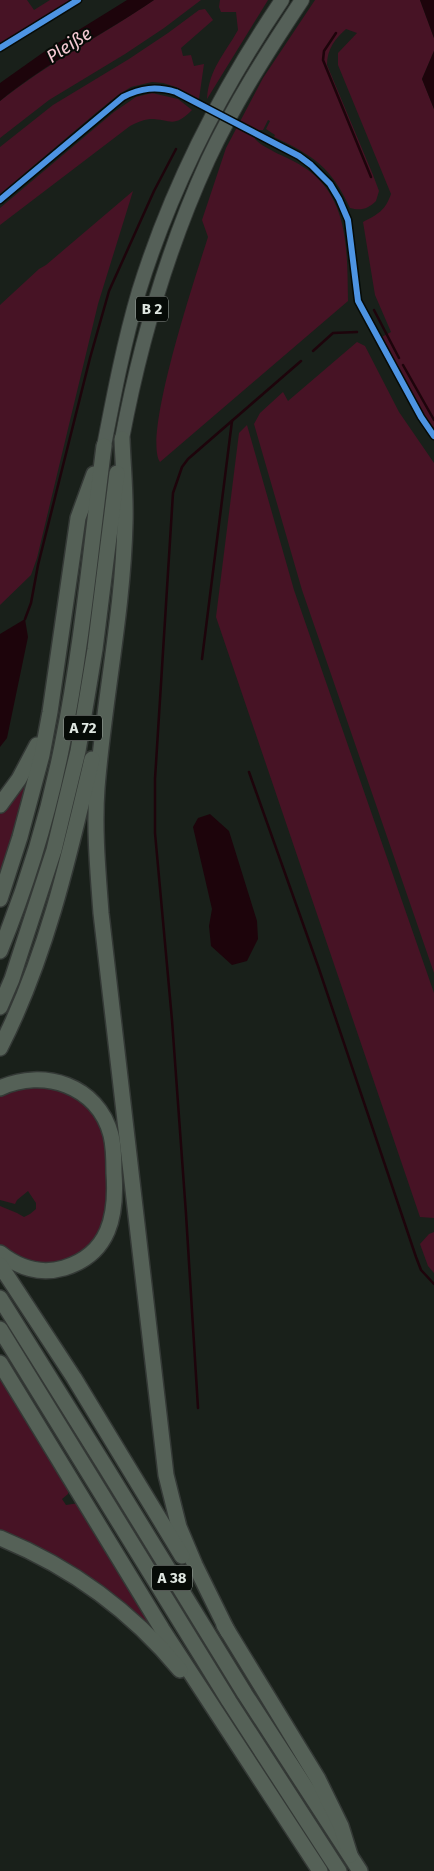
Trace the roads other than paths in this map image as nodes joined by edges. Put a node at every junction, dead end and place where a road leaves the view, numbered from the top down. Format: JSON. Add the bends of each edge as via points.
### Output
{"nodes":[{"id":1,"x":282,"y":0,"type":"edge"},
{"id":2,"x":302,"y":0,"type":"edge"},
{"id":3,"x":122,"y":439,"type":"junction"},
{"id":4,"x":104,"y":446,"type":"junction"},
{"id":5,"x":57,"y":669,"type":"junction"},
{"id":6,"x":106,"y":704,"type":"junction"},
{"id":7,"x":0,"y":805,"type":"edge"},
{"id":8,"x":0,"y":899,"type":"edge"},
{"id":9,"x":0,"y":952,"type":"edge"},
{"id":10,"x":0,"y":1007,"type":"edge"},
{"id":11,"x":0,"y":1048,"type":"edge"},
{"id":12,"x":0,"y":1088,"type":"edge"},
{"id":13,"x":0,"y":1253,"type":"edge"},
{"id":14,"x":0,"y":1265,"type":"edge"},
{"id":15,"x":0,"y":1298,"type":"edge"},
{"id":16,"x":0,"y":1329,"type":"edge"},
{"id":17,"x":0,"y":1363,"type":"edge"},
{"id":18,"x":0,"y":1538,"type":"edge"},
{"id":19,"x":228,"y":1632,"type":"junction"},
{"id":20,"x":238,"y":1747,"type":"junction"},
{"id":21,"x":350,"y":1855,"type":"junction"},
{"id":22,"x":320,"y":1871,"type":"edge"},
{"id":23,"x":339,"y":1871,"type":"edge"},
{"id":24,"x":360,"y":1871,"type":"edge"}],
"edges":[{"from":1,"to":4,"type":"highway","number":"B 2","via":[[235,74],[173,197],[131,320]]},
{"from":2,"to":3,"type":"highway","number":"B 2","via":[[239,100],[185,215],[152,308]]},
{"from":3,"to":6,"type":"highway","via":[[123,564]]},
{"from":3,"to":10,"type":"highway","number":"A 72","via":[[95,649],[78,751],[54,850]]},
{"from":4,"to":5,"type":"highway","via":[[78,518]]},
{"from":4,"to":9,"type":"highway","number":"A 72","via":[[80,638],[62,746],[38,844]]},
{"from":5,"to":7,"type":"highway","via":[[35,748],[19,779]]},
{"from":5,"to":8,"type":"highway","via":[[42,755]]},
{"from":6,"to":11,"type":"highway","via":[[50,920]]},
{"from":6,"to":19,"type":"highway","via":[[97,805],[98,881],[162,1448],[179,1527]]},
{"from":12,"to":13,"type":"highway","via":[[19,1081],[44,1079],[68,1086],[85,1096],[104,1118],[111,1135],[115,1186],[110,1228],[100,1244],[78,1262],[52,1271],[33,1270],[15,1264]]},
{"from":14,"to":19,"type":"highway","via":[[84,1393]]},
{"from":15,"to":21,"type":"highway","number":"A 38","via":[[244,1694]]},
{"from":16,"to":23,"type":"highway","number":"A 38","via":[[229,1701]]},
{"from":17,"to":20,"type":"highway"},
{"from":18,"to":20,"type":"highway","via":[[76,1577],[130,1618],[188,1679]]},
{"from":19,"to":21,"type":"highway","via":[[318,1779],[342,1826]]},
{"from":20,"to":22,"type":"highway"},
{"from":21,"to":24,"type":"highway","number":"A 38"}]}
